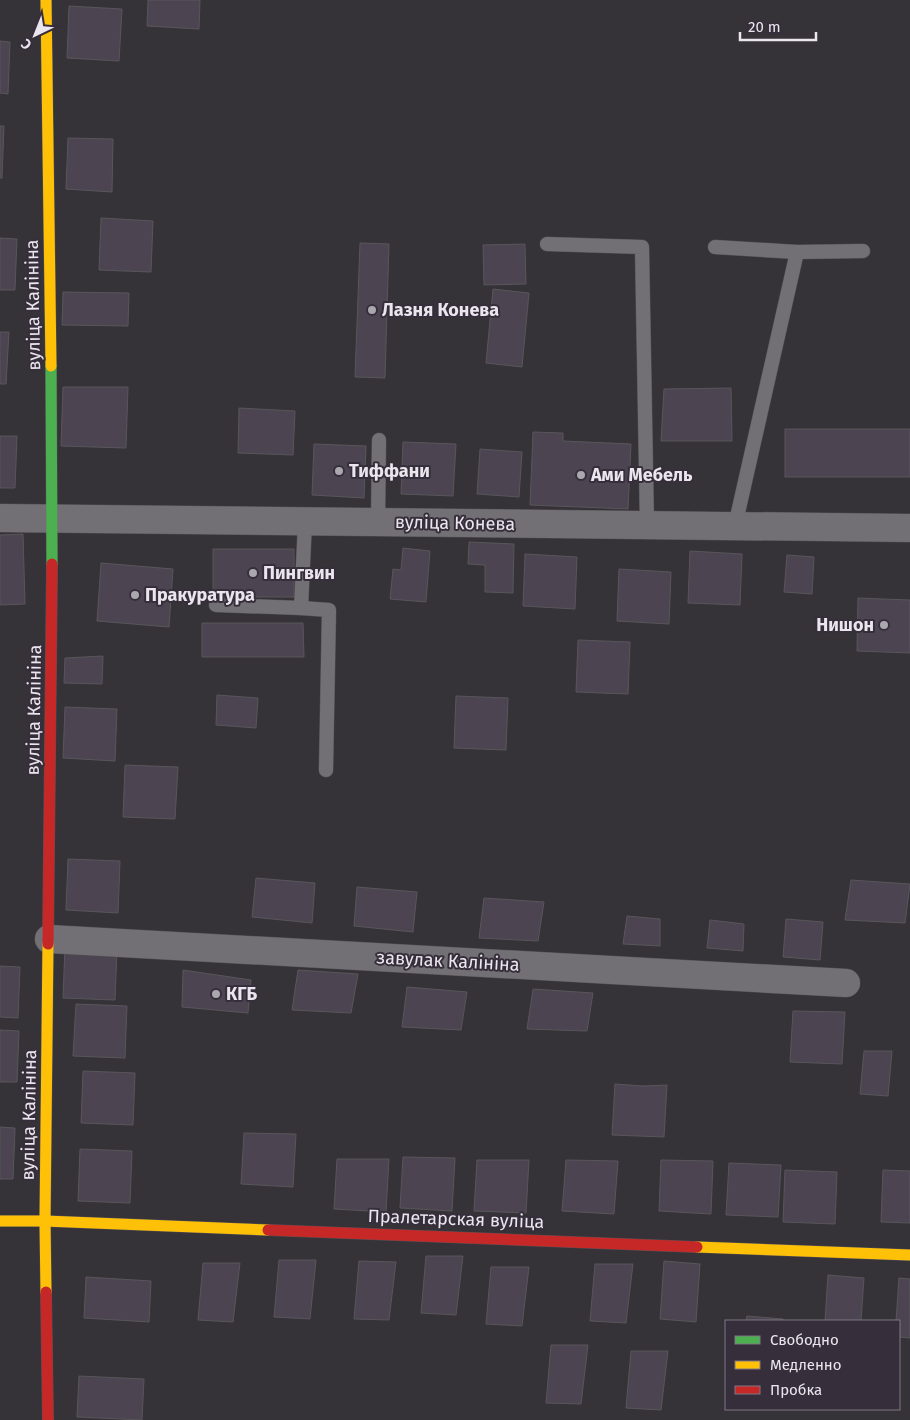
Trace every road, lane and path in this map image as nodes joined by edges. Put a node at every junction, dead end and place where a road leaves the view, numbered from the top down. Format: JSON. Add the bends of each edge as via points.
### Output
{"nodes":[{"id":1,"x":46,"y":0,"type":"edge"},
{"id":2,"x":546,"y":244,"type":"dead end"},
{"id":3,"x":715,"y":247,"type":"dead end"},
{"id":4,"x":863,"y":251,"type":"dead end"},
{"id":5,"x":797,"y":252,"type":"junction"},
{"id":6,"x":379,"y":440,"type":"dead end"},
{"id":7,"x":0,"y":518,"type":"edge"},
{"id":8,"x":53,"y":519,"type":"junction"},
{"id":9,"x":305,"y":522,"type":"junction"},
{"id":10,"x":378,"y":522,"type":"junction"},
{"id":11,"x":647,"y":525,"type":"junction"},
{"id":12,"x":735,"y":526,"type":"junction"},
{"id":13,"x":910,"y":528,"type":"edge"},
{"id":14,"x":216,"y":605,"type":"dead end"},
{"id":15,"x":301,"y":608,"type":"junction"},
{"id":16,"x":326,"y":770,"type":"dead end"},
{"id":17,"x":49,"y":939,"type":"junction"},
{"id":18,"x":846,"y":983,"type":"dead end"},
{"id":19,"x":0,"y":1221,"type":"edge"},
{"id":20,"x":45,"y":1221,"type":"junction"},
{"id":21,"x":910,"y":1255,"type":"edge"},
{"id":22,"x":48,"y":1420,"type":"edge"}],
"edges":[{"from":1,"to":8,"type":"street","name":"вуліца Калініна"},
{"from":2,"to":11,"type":"lane","via":[[642,247]]},
{"from":3,"to":5,"type":"lane"},
{"from":4,"to":5,"type":"lane"},
{"from":5,"to":12,"type":"lane"},
{"from":6,"to":10,"type":"lane"},
{"from":7,"to":8,"type":"street","name":"вуліца Конева"},
{"from":8,"to":9,"type":"street","name":"вуліца Конева"},
{"from":8,"to":17,"type":"street","name":"вуліца Калініна"},
{"from":9,"to":10,"type":"street","name":"вуліца Конева"},
{"from":9,"to":15,"type":"lane"},
{"from":10,"to":11,"type":"street","name":"вуліца Конева"},
{"from":11,"to":12,"type":"street","name":"вуліца Конева"},
{"from":12,"to":13,"type":"street","name":"вуліца Конева"},
{"from":14,"to":15,"type":"lane"},
{"from":15,"to":16,"type":"lane","via":[[329,610]]},
{"from":17,"to":18,"type":"street","name":"завулак Калініна"},
{"from":17,"to":20,"type":"street","name":"вуліца Калініна"},
{"from":19,"to":20,"type":"street","name":"Пралетарская вуліца"},
{"from":20,"to":21,"type":"street","name":"Пралетарская вуліца"},
{"from":20,"to":22,"type":"street","name":"вуліца Калініна"}]}
